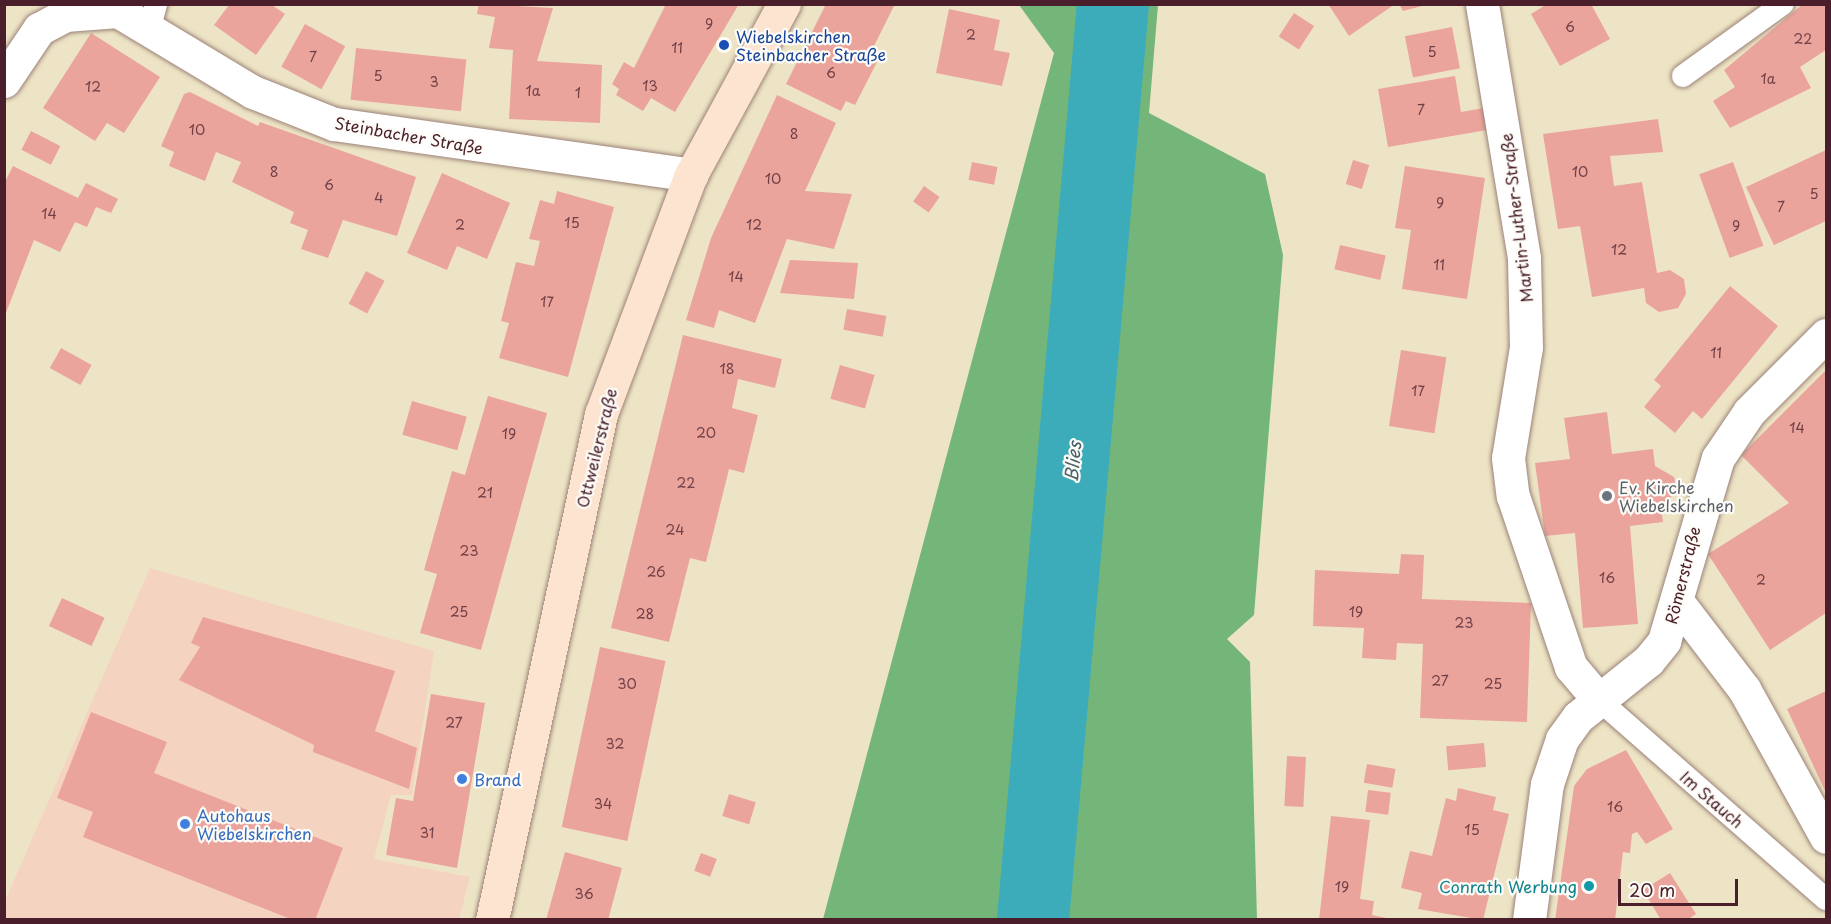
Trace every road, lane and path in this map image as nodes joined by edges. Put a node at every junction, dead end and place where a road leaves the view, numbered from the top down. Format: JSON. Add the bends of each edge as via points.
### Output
{"nodes":[{"id":1,"x":783,"y":4,"type":"edge"},
{"id":2,"x":1482,"y":4,"type":"edge"},
{"id":3,"x":1783,"y":4,"type":"edge"},
{"id":4,"x":153,"y":16,"type":"edge"},
{"id":5,"x":1683,"y":76,"type":"dead end"},
{"id":6,"x":4,"y":81,"type":"edge"},
{"id":7,"x":691,"y":175,"type":"junction"},
{"id":8,"x":1827,"y":334,"type":"edge"},
{"id":9,"x":1678,"y":604,"type":"junction"},
{"id":10,"x":1598,"y":699,"type":"junction"},
{"id":11,"x":1827,"y":837,"type":"edge"},
{"id":12,"x":1827,"y":899,"type":"edge"},
{"id":13,"x":492,"y":920,"type":"edge"},
{"id":14,"x":1529,"y":920,"type":"edge"}],
"edges":[{"from":1,"to":7,"type":"main road","name":"Ottweilerstraße"},
{"from":2,"to":10,"type":"street","name":"Martin-Luther-Straße","via":[[1524,259],[1526,347],[1508,458],[1513,496],[1571,667]]},
{"from":3,"to":5,"type":"lane"},
{"from":4,"to":6,"type":"street","name":"Steinbacher Straße","via":[[118,11],[65,15],[39,29]]},
{"from":4,"to":7,"type":"street","name":"Steinbacher Straße","via":[[253,92],[334,124]]},
{"from":7,"to":13,"type":"main road","name":"Ottweilerstraße","via":[[601,414]]},
{"from":8,"to":9,"type":"street","name":"Römerstraße","via":[[1749,412],[1718,458],[1699,510]]},
{"from":9,"to":10,"type":"street","name":"Römerstraße","via":[[1664,641],[1648,661]]},
{"from":9,"to":11,"type":"street","via":[[1744,689]]},
{"from":10,"to":12,"type":"lane","name":"Im Stauch"},
{"from":10,"to":14,"type":"street","name":"Römerstraße","via":[[1562,739],[1547,784]]}]}
